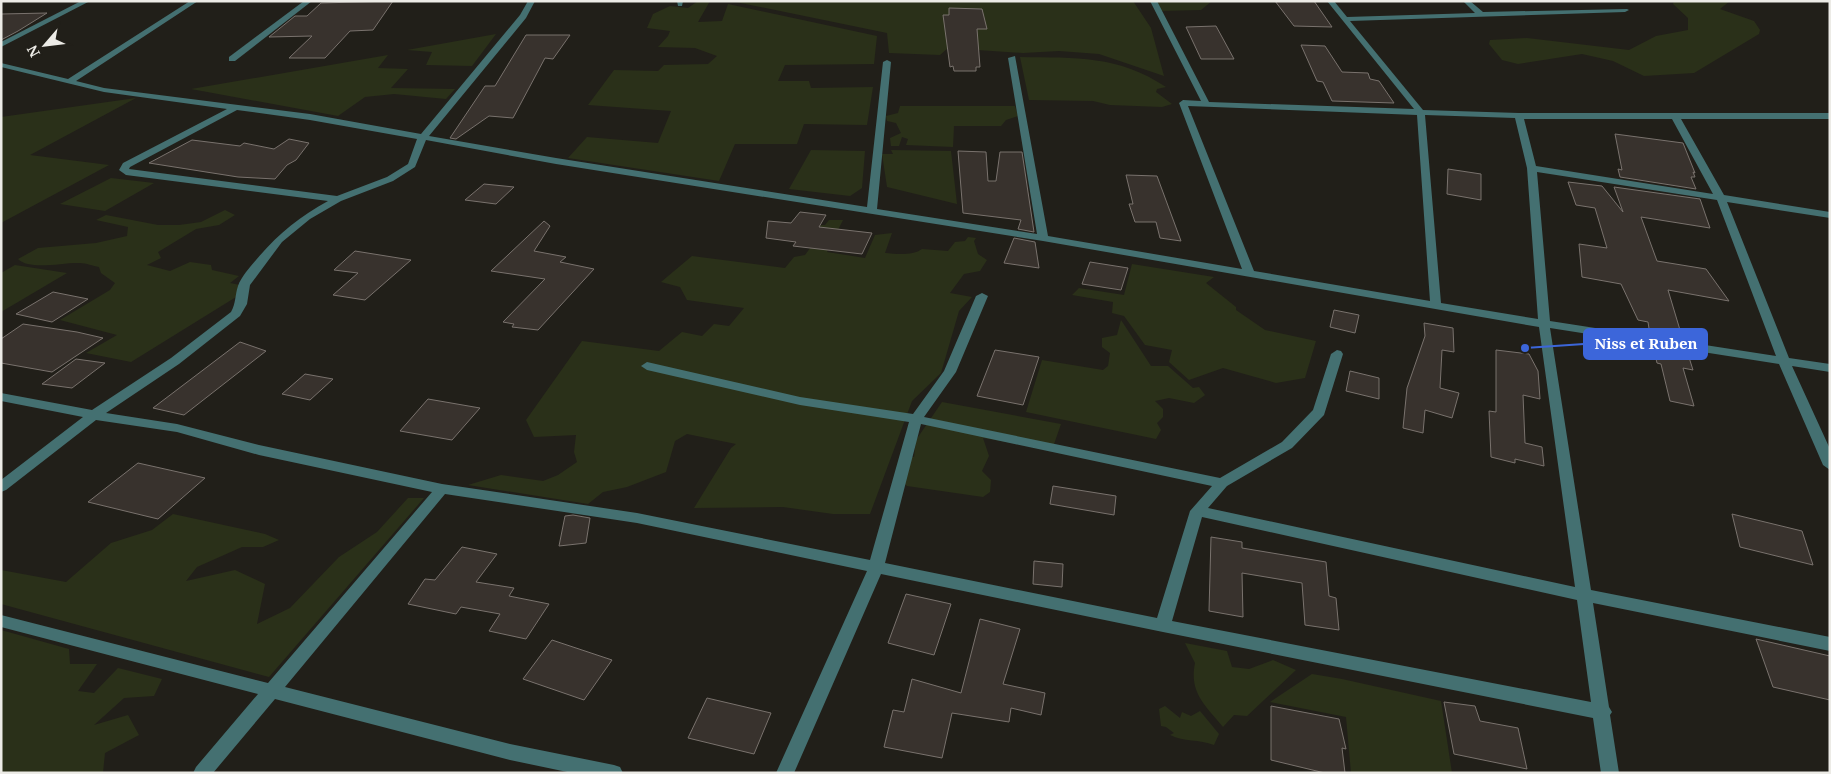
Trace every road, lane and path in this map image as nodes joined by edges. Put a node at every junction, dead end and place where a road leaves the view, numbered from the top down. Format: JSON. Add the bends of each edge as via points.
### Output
{"nodes":[{"id":1,"x":87,"y":1,"type":"edge"},
{"id":2,"x":195,"y":1,"type":"edge"},
{"id":3,"x":309,"y":1,"type":"edge"},
{"id":4,"x":532,"y":1,"type":"edge"},
{"id":5,"x":1153,"y":1,"type":"edge"},
{"id":6,"x":1330,"y":1,"type":"edge"},
{"id":7,"x":1466,"y":1,"type":"edge"},
{"id":8,"x":1625,"y":10,"type":"dead end"},
{"id":9,"x":1482,"y":15,"type":"junction"},
{"id":10,"x":1344,"y":19,"type":"junction"},
{"id":11,"x":1,"y":45,"type":"edge"},
{"id":12,"x":1012,"y":58,"type":"dead end"},
{"id":13,"x":232,"y":59,"type":"dead end"},
{"id":14,"x":888,"y":62,"type":"dead end"},
{"id":15,"x":1,"y":66,"type":"edge"},
{"id":16,"x":70,"y":81,"type":"junction"},
{"id":17,"x":1206,"y":103,"type":"junction"},
{"id":18,"x":236,"y":107,"type":"junction"},
{"id":19,"x":1421,"y":113,"type":"junction"},
{"id":20,"x":1519,"y":116,"type":"junction"},
{"id":21,"x":1675,"y":116,"type":"junction"},
{"id":22,"x":1830,"y":116,"type":"edge"},
{"id":23,"x":422,"y":138,"type":"junction"},
{"id":24,"x":1532,"y":168,"type":"junction"},
{"id":25,"x":338,"y":199,"type":"junction"},
{"id":26,"x":1721,"y":199,"type":"junction"},
{"id":27,"x":872,"y":211,"type":"junction"},
{"id":28,"x":1830,"y":216,"type":"edge"},
{"id":29,"x":1043,"y":238,"type":"junction"},
{"id":30,"x":1249,"y":273,"type":"junction"},
{"id":31,"x":982,"y":296,"type":"dead end"},
{"id":32,"x":1436,"y":305,"type":"junction"},
{"id":33,"x":1544,"y":324,"type":"junction"},
{"id":34,"x":1337,"y":354,"type":"dead end"},
{"id":35,"x":1784,"y":361,"type":"junction"},
{"id":36,"x":647,"y":366,"type":"dead end"},
{"id":37,"x":1830,"y":368,"type":"edge"},
{"id":38,"x":1,"y":397,"type":"edge"},
{"id":39,"x":94,"y":415,"type":"junction"},
{"id":40,"x":916,"y":419,"type":"junction"},
{"id":41,"x":1830,"y":465,"type":"edge"},
{"id":42,"x":1222,"y":484,"type":"junction"},
{"id":43,"x":1,"y":487,"type":"edge"},
{"id":44,"x":442,"y":489,"type":"junction"},
{"id":45,"x":1196,"y":511,"type":"junction"},
{"id":46,"x":876,"y":567,"type":"junction"},
{"id":47,"x":1583,"y":595,"type":"junction"},
{"id":48,"x":1,"y":620,"type":"edge"},
{"id":49,"x":1163,"y":626,"type":"junction"},
{"id":50,"x":1830,"y":644,"type":"edge"},
{"id":51,"x":271,"y":690,"type":"junction"},
{"id":52,"x":1603,"y":712,"type":"junction"},
{"id":53,"x":202,"y":773,"type":"edge"},
{"id":54,"x":614,"y":773,"type":"edge"},
{"id":55,"x":785,"y":773,"type":"edge"},
{"id":56,"x":1610,"y":773,"type":"edge"}],
"edges":[{"from":1,"to":11,"type":"street"},
{"from":2,"to":16,"type":"street"},
{"from":3,"to":13,"type":"street"},
{"from":4,"to":23,"type":"street","via":[[524,16]]},
{"from":5,"to":17,"type":"street"},
{"from":6,"to":10,"type":"street"},
{"from":7,"to":9,"type":"street"},
{"from":8,"to":9,"type":"street"},
{"from":9,"to":10,"type":"street"},
{"from":10,"to":19,"type":"street"},
{"from":12,"to":29,"type":"street"},
{"from":14,"to":27,"type":"street"},
{"from":15,"to":16,"type":"street"},
{"from":16,"to":18,"type":"street","via":[[104,90]]},
{"from":17,"to":19,"type":"street"},
{"from":17,"to":30,"type":"street","via":[[1183,103]]},
{"from":18,"to":23,"type":"street"},
{"from":18,"to":25,"type":"street","via":[[126,165],[124,170]]},
{"from":19,"to":20,"type":"street"},
{"from":19,"to":32,"type":"street"},
{"from":20,"to":21,"type":"street"},
{"from":20,"to":24,"type":"street"},
{"from":21,"to":22,"type":"street"},
{"from":21,"to":26,"type":"street"},
{"from":23,"to":25,"type":"street","via":[[412,165],[403,173]]},
{"from":23,"to":27,"type":"street"},
{"from":24,"to":26,"type":"street"},
{"from":24,"to":33,"type":"street"},
{"from":25,"to":39,"type":"street","via":[[306,216],[278,240],[244,285],[236,314],[175,361]]},
{"from":26,"to":28,"type":"street"},
{"from":26,"to":35,"type":"street"},
{"from":27,"to":29,"type":"street"},
{"from":29,"to":30,"type":"street"},
{"from":30,"to":32,"type":"street"},
{"from":31,"to":40,"type":"street","via":[[950,372]]},
{"from":32,"to":33,"type":"street"},
{"from":33,"to":35,"type":"street"},
{"from":33,"to":47,"type":"street"},
{"from":34,"to":42,"type":"street","via":[[1319,412],[1287,445]]},
{"from":35,"to":37,"type":"street"},
{"from":35,"to":41,"type":"street"},
{"from":36,"to":40,"type":"street","via":[[800,401]]},
{"from":38,"to":39,"type":"street"},
{"from":39,"to":43,"type":"street"},
{"from":39,"to":44,"type":"street","via":[[177,428],[260,450]]},
{"from":40,"to":42,"type":"street"},
{"from":40,"to":46,"type":"street"},
{"from":42,"to":45,"type":"street"},
{"from":44,"to":46,"type":"street","via":[[638,518]]},
{"from":44,"to":51,"type":"street"},
{"from":45,"to":47,"type":"street"},
{"from":45,"to":49,"type":"street"},
{"from":46,"to":49,"type":"street"},
{"from":46,"to":55,"type":"street"},
{"from":47,"to":50,"type":"street"},
{"from":47,"to":52,"type":"street"},
{"from":48,"to":51,"type":"street"},
{"from":49,"to":52,"type":"street"},
{"from":51,"to":53,"type":"street"},
{"from":51,"to":54,"type":"street","via":[[510,752]]},
{"from":52,"to":56,"type":"street"}]}
